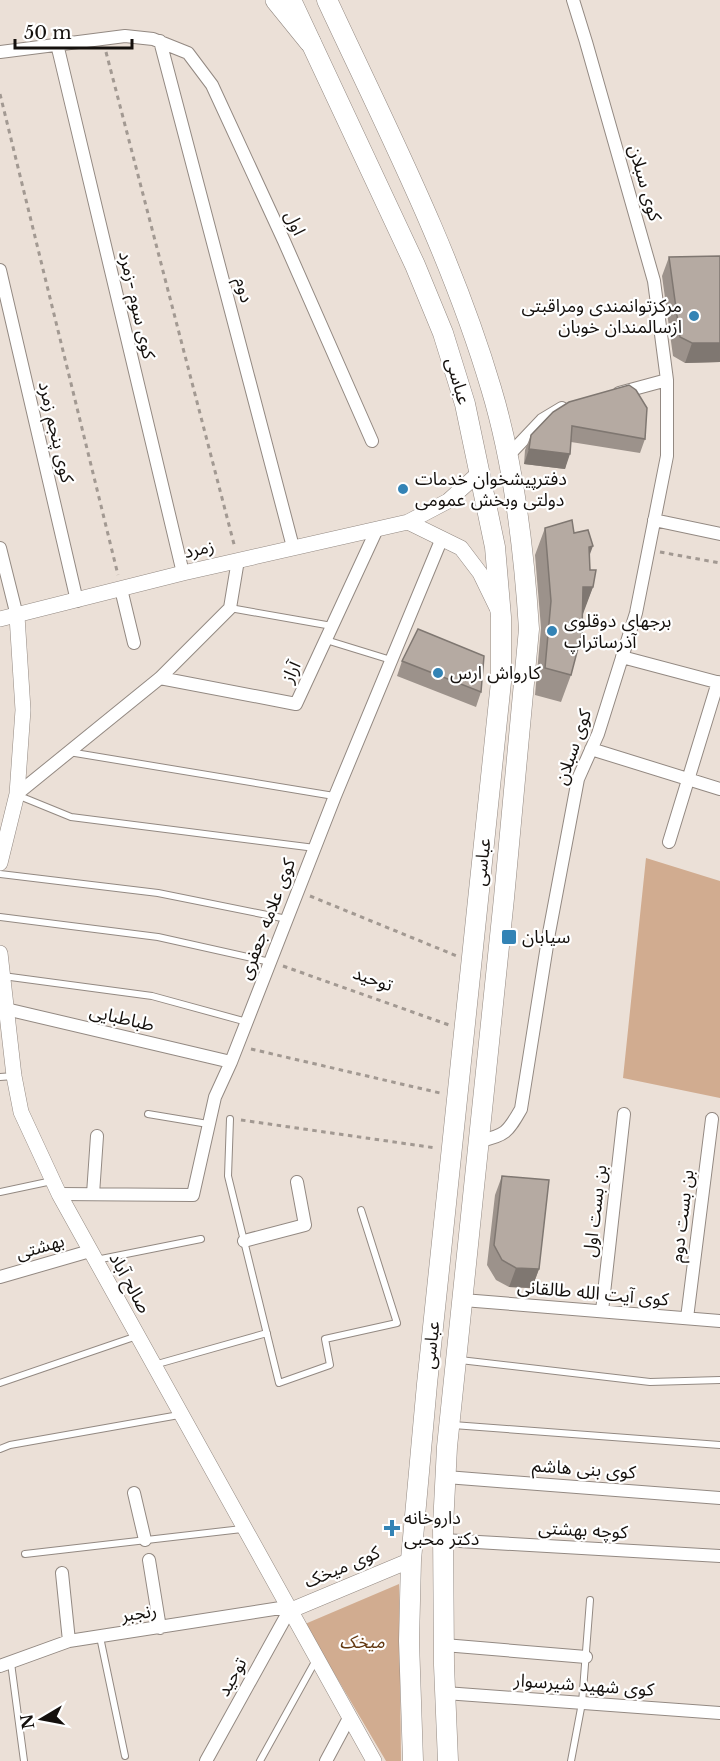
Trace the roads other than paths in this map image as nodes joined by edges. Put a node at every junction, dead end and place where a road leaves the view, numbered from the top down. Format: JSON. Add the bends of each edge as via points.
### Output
{"nodes":[{"id":1,"x":276,"y":0,"type":"edge"},
{"id":2,"x":291,"y":0,"type":"edge"},
{"id":3,"x":327,"y":0,"type":"edge"},
{"id":4,"x":573,"y":0,"type":"edge"},
{"id":5,"x":160,"y":41,"type":"junction"},
{"id":6,"x":310,"y":42,"type":"junction"},
{"id":7,"x":57,"y":44,"type":"junction"},
{"id":8,"x":0,"y":52,"type":"edge"},
{"id":9,"x":0,"y":270,"type":"edge"},
{"id":10,"x":667,"y":380,"type":"junction"},
{"id":11,"x":603,"y":397,"type":"edge"},
{"id":12,"x":570,"y":406,"type":"edge"},
{"id":13,"x":372,"y":441,"type":"dead end"},
{"id":14,"x":508,"y":456,"type":"junction"},
{"id":15,"x":480,"y":472,"type":"junction"},
{"id":16,"x":654,"y":520,"type":"junction"},
{"id":17,"x":408,"y":522,"type":"junction"},
{"id":18,"x":377,"y":529,"type":"junction"},
{"id":19,"x":720,"y":534,"type":"edge"},
{"id":20,"x":441,"y":538,"type":"junction"},
{"id":21,"x":293,"y":547,"type":"junction"},
{"id":22,"x":0,"y":548,"type":"edge"},
{"id":23,"x":238,"y":560,"type":"junction"},
{"id":24,"x":183,"y":573,"type":"junction"},
{"id":25,"x":121,"y":589,"type":"junction"},
{"id":26,"x":77,"y":601,"type":"junction"},
{"id":27,"x":230,"y":608,"type":"junction"},
{"id":28,"x":17,"y":616,"type":"junction"},
{"id":29,"x":501,"y":617,"type":"junction"},
{"id":30,"x":0,"y":620,"type":"edge"},
{"id":31,"x":332,"y":626,"type":"junction"},
{"id":32,"x":326,"y":640,"type":"junction"},
{"id":33,"x":134,"y":643,"type":"dead end"},
{"id":34,"x":622,"y":657,"type":"junction"},
{"id":35,"x":391,"y":660,"type":"junction"},
{"id":36,"x":160,"y":678,"type":"junction"},
{"id":37,"x":719,"y":682,"type":"edge"},
{"id":38,"x":591,"y":749,"type":"junction"},
{"id":39,"x":69,"y":752,"type":"junction"},
{"id":40,"x":687,"y":779,"type":"junction"},
{"id":41,"x":720,"y":789,"type":"edge"},
{"id":42,"x":16,"y":794,"type":"junction"},
{"id":43,"x":335,"y":796,"type":"junction"},
{"id":44,"x":669,"y":842,"type":"dead end"},
{"id":45,"x":315,"y":848,"type":"junction"},
{"id":46,"x":0,"y":863,"type":"edge"},
{"id":47,"x":0,"y":874,"type":"edge"},
{"id":48,"x":478,"y":895,"type":"junction"},
{"id":49,"x":504,"y":898,"type":"junction"},
{"id":50,"x":0,"y":917,"type":"edge"},
{"id":51,"x":287,"y":919,"type":"junction"},
{"id":52,"x":0,"y":953,"type":"edge"},
{"id":53,"x":270,"y":962,"type":"junction"},
{"id":54,"x":2,"y":976,"type":"junction"},
{"id":55,"x":3,"y":1010,"type":"edge"},
{"id":56,"x":246,"y":1022,"type":"junction"},
{"id":57,"x":231,"y":1062,"type":"junction"},
{"id":58,"x":7,"y":1076,"type":"edge"},
{"id":59,"x":148,"y":1114,"type":"dead end"},
{"id":60,"x":624,"y":1114,"type":"dead end"},
{"id":61,"x":230,"y":1119,"type":"road end"},
{"id":62,"x":712,"y":1119,"type":"dead end"},
{"id":63,"x":208,"y":1124,"type":"junction"},
{"id":64,"x":97,"y":1136,"type":"dead end"},
{"id":65,"x":479,"y":1141,"type":"junction"},
{"id":66,"x":297,"y":1182,"type":"dead end"},
{"id":67,"x":56,"y":1188,"type":"junction"},
{"id":68,"x":0,"y":1192,"type":"edge"},
{"id":69,"x":93,"y":1194,"type":"junction"},
{"id":70,"x":361,"y":1210,"type":"dead end"},
{"id":71,"x":201,"y":1239,"type":"dead end"},
{"id":72,"x":244,"y":1241,"type":"junction"},
{"id":73,"x":93,"y":1255,"type":"junction"},
{"id":74,"x":0,"y":1277,"type":"edge"},
{"id":75,"x":463,"y":1300,"type":"junction"},
{"id":76,"x":602,"y":1311,"type":"junction"},
{"id":77,"x":687,"y":1318,"type":"junction"},
{"id":78,"x":720,"y":1321,"type":"edge"},
{"id":79,"x":267,"y":1333,"type":"junction"},
{"id":80,"x":137,"y":1335,"type":"junction"},
{"id":81,"x":456,"y":1360,"type":"junction"},
{"id":82,"x":153,"y":1365,"type":"junction"},
{"id":83,"x":720,"y":1380,"type":"edge"},
{"id":84,"x":0,"y":1383,"type":"edge"},
{"id":85,"x":427,"y":1384,"type":"junction"},
{"id":86,"x":453,"y":1389,"type":"junction"},
{"id":87,"x":181,"y":1414,"type":"junction"},
{"id":88,"x":450,"y":1425,"type":"junction"},
{"id":89,"x":720,"y":1445,"type":"edge"},
{"id":90,"x":0,"y":1449,"type":"edge"},
{"id":91,"x":446,"y":1477,"type":"junction"},
{"id":92,"x":134,"y":1493,"type":"dead end"},
{"id":93,"x":720,"y":1498,"type":"edge"},
{"id":94,"x":244,"y":1528,"type":"junction"},
{"id":95,"x":145,"y":1540,"type":"junction"},
{"id":96,"x":443,"y":1540,"type":"junction"},
{"id":97,"x":25,"y":1554,"type":"dead end"},
{"id":98,"x":720,"y":1556,"type":"edge"},
{"id":99,"x":149,"y":1560,"type":"dead end"},
{"id":100,"x":411,"y":1560,"type":"junction"},
{"id":101,"x":62,"y":1573,"type":"dead end"},
{"id":102,"x":590,"y":1600,"type":"dead end"},
{"id":103,"x":288,"y":1609,"type":"junction"},
{"id":104,"x":160,"y":1628,"type":"junction"},
{"id":105,"x":100,"y":1637,"type":"junction"},
{"id":106,"x":69,"y":1641,"type":"junction"},
{"id":107,"x":444,"y":1645,"type":"junction"},
{"id":108,"x":586,"y":1658,"type":"junction"},
{"id":109,"x":316,"y":1659,"type":"junction"},
{"id":110,"x":5,"y":1664,"type":"edge"},
{"id":111,"x":446,"y":1693,"type":"junction"},
{"id":112,"x":582,"y":1703,"type":"junction"},
{"id":113,"x":720,"y":1713,"type":"edge"},
{"id":114,"x":349,"y":1718,"type":"junction"},
{"id":115,"x":125,"y":1756,"type":"dead end"},
{"id":116,"x":24,"y":1761,"type":"edge"},
{"id":117,"x":207,"y":1761,"type":"edge"},
{"id":118,"x":260,"y":1761,"type":"edge"},
{"id":119,"x":326,"y":1761,"type":"edge"},
{"id":120,"x":374,"y":1761,"type":"edge"},
{"id":121,"x":413,"y":1761,"type":"edge"},
{"id":122,"x":448,"y":1761,"type":"edge"},
{"id":123,"x":571,"y":1761,"type":"edge"}],
"edges":[{"from":1,"to":6,"type":"highway"},
{"from":2,"to":6,"type":"main road","name":"عباسى"},
{"from":3,"to":14,"type":"main road","name":"عباسى","via":[[437,237],[488,378]]},
{"from":4,"to":10,"type":"street","name":"کوی سبلان","via":[[654,280]]},
{"from":5,"to":7,"type":"street","name":"اول","via":[[125,36]]},
{"from":5,"to":13,"type":"street","name":"اول","via":[[188,53],[212,85]]},
{"from":5,"to":21,"type":"street","name":"دوم"},
{"from":6,"to":15,"type":"main road","name":"عباسى","via":[[443,333]]},
{"from":7,"to":8,"type":"street","name":"اول"},
{"from":7,"to":24,"type":"street","name":"کوی سوم -زمرد"},
{"from":9,"to":26,"type":"street","name":"کوی پنجم زمرد"},
{"from":10,"to":11,"type":"street"},
{"from":10,"to":16,"type":"street","name":"کوی سبلان","via":[[667,456]]},
{"from":12,"to":14,"type":"street","via":[[542,420]]},
{"from":14,"to":49,"type":"main road","name":"عباسى","via":[[529,629]]},
{"from":15,"to":17,"type":"street","name":"زمرد","via":[[448,501]]},
{"from":15,"to":29,"type":"main road","name":"عباسى","via":[[495,547]]},
{"from":16,"to":19,"type":"street"},
{"from":16,"to":34,"type":"street","name":"کوی سبلان","via":[[636,613]]},
{"from":17,"to":18,"type":"street","name":"زمرد"},
{"from":17,"to":20,"type":"street"},
{"from":18,"to":21,"type":"street","name":"زمرد"},
{"from":18,"to":31,"type":"street","name":"آراز"},
{"from":20,"to":29,"type":"street","via":[[461,548],[480,573]]},
{"from":20,"to":35,"type":"street","name":"کوی علامه جعفری"},
{"from":21,"to":23,"type":"street","name":"زمرد"},
{"from":22,"to":28,"type":"street"},
{"from":23,"to":24,"type":"street","name":"زمرد"},
{"from":23,"to":27,"type":"street"},
{"from":24,"to":25,"type":"street","name":"زمرد"},
{"from":25,"to":26,"type":"street","name":"زمرد"},
{"from":25,"to":33,"type":"street"},
{"from":26,"to":28,"type":"street","name":"زمرد"},
{"from":27,"to":31,"type":"lane"},
{"from":27,"to":36,"type":"street"},
{"from":28,"to":30,"type":"street","name":"زمرد"},
{"from":28,"to":42,"type":"street","via":[[23,710]]},
{"from":29,"to":48,"type":"main road","name":"عباسى","via":[[501,682]]},
{"from":31,"to":32,"type":"street","name":"آراز"},
{"from":32,"to":35,"type":"lane"},
{"from":32,"to":36,"type":"street","name":"آراز","via":[[296,704]]},
{"from":34,"to":37,"type":"street"},
{"from":34,"to":38,"type":"street","name":"کوی سبلان"},
{"from":35,"to":43,"type":"street","name":"کوی علامه جعفری"},
{"from":36,"to":39,"type":"street"},
{"from":37,"to":40,"type":"street"},
{"from":38,"to":40,"type":"street"},
{"from":38,"to":65,"type":"street","name":"کوی سبلان","via":[[578,779],[521,1109],[500,1137]]},
{"from":39,"to":42,"type":"street"},
{"from":39,"to":43,"type":"lane"},
{"from":40,"to":41,"type":"street"},
{"from":40,"to":44,"type":"street"},
{"from":42,"to":45,"type":"lane","via":[[71,817]]},
{"from":42,"to":46,"type":"street"},
{"from":43,"to":45,"type":"street","name":"کوی علامه جعفری"},
{"from":45,"to":51,"type":"street","name":"کوی علامه جعفری"},
{"from":47,"to":51,"type":"lane","via":[[158,893]]},
{"from":48,"to":49,"type":"main road"},
{"from":48,"to":85,"type":"main road","name":"عباسى"},
{"from":49,"to":65,"type":"main road","name":"عباسى"},
{"from":50,"to":53,"type":"lane","via":[[158,937]]},
{"from":51,"to":53,"type":"street","name":"کوی علامه جعفری"},
{"from":52,"to":54,"type":"street","name":"صالح آباد"},
{"from":53,"to":56,"type":"street","name":"کوی علامه جعفری"},
{"from":54,"to":55,"type":"street","name":"صالح آباد"},
{"from":54,"to":56,"type":"lane","via":[[153,996]]},
{"from":55,"to":57,"type":"street","name":"طباطبایی"},
{"from":55,"to":58,"type":"street","name":"صالح آباد"},
{"from":56,"to":57,"type":"street","name":"کوی علامه جعفری"},
{"from":57,"to":63,"type":"street","name":"کوی علامه جعفری"},
{"from":58,"to":67,"type":"street","name":"صالح آباد"},
{"from":59,"to":63,"type":"lane"},
{"from":60,"to":76,"type":"street","name":"بن بست اول"},
{"from":61,"to":72,"type":"lane","via":[[228,1176]]},
{"from":62,"to":77,"type":"street","name":"بن بست دوم"},
{"from":63,"to":69,"type":"street","name":"کوی علامه جعفری","via":[[193,1195]]},
{"from":64,"to":69,"type":"street"},
{"from":65,"to":75,"type":"main road","name":"عباسى"},
{"from":66,"to":72,"type":"street","via":[[305,1225]]},
{"from":67,"to":68,"type":"lane"},
{"from":67,"to":69,"type":"street","name":"کوی علامه جعفری"},
{"from":67,"to":73,"type":"street","name":"صالح آباد"},
{"from":70,"to":79,"type":"lane","via":[[397,1323],[325,1339],[330,1365],[279,1383]]},
{"from":71,"to":73,"type":"lane"},
{"from":72,"to":79,"type":"lane"},
{"from":73,"to":74,"type":"street","name":"بهشتی"},
{"from":73,"to":80,"type":"street","name":"صالح آباد"},
{"from":75,"to":76,"type":"street","name":"کوی آیت الله طالقانی"},
{"from":75,"to":81,"type":"main road","name":"عباسى"},
{"from":76,"to":77,"type":"street","name":"کوی آیت الله طالقانی"},
{"from":77,"to":78,"type":"street","name":"کوی آیت الله طالقانی"},
{"from":79,"to":82,"type":"lane"},
{"from":80,"to":82,"type":"street","name":"صالح آباد"},
{"from":80,"to":84,"type":"lane"},
{"from":81,"to":83,"type":"lane","via":[[650,1382]]},
{"from":81,"to":86,"type":"main road","name":"عباسى"},
{"from":82,"to":87,"type":"street","name":"صالح آباد"},
{"from":85,"to":86,"type":"main road"},
{"from":85,"to":100,"type":"main road","name":"عباسى"},
{"from":86,"to":88,"type":"main road","name":"عباسى"},
{"from":87,"to":90,"type":"lane"},
{"from":87,"to":94,"type":"street","name":"صالح آباد"},
{"from":88,"to":89,"type":"lane"},
{"from":88,"to":91,"type":"main road","name":"عباسى"},
{"from":91,"to":93,"type":"street","name":"کوی بنی هاشم"},
{"from":91,"to":96,"type":"main road","name":"عباسى"},
{"from":92,"to":95,"type":"street"},
{"from":94,"to":95,"type":"lane"},
{"from":94,"to":103,"type":"street","name":"صالح آباد"},
{"from":95,"to":97,"type":"lane"},
{"from":96,"to":98,"type":"street","name":"کوچه بهشتی"},
{"from":96,"to":107,"type":"main road","name":"عباسى"},
{"from":99,"to":104,"type":"street"},
{"from":100,"to":103,"type":"street","name":"کوی میخک"},
{"from":100,"to":121,"type":"main road","name":"عباسى"},
{"from":101,"to":106,"type":"street"},
{"from":102,"to":108,"type":"lane"},
{"from":103,"to":104,"type":"street","name":"رنجبر"},
{"from":103,"to":109,"type":"street","name":"صالح آباد"},
{"from":103,"to":117,"type":"street","name":"توحید"},
{"from":104,"to":105,"type":"street","name":"رنجبر"},
{"from":105,"to":106,"type":"street","name":"رنجبر"},
{"from":105,"to":115,"type":"lane"},
{"from":106,"to":110,"type":"street","name":"رنجبر"},
{"from":107,"to":108,"type":"street"},
{"from":107,"to":111,"type":"main road","name":"عباسى"},
{"from":108,"to":112,"type":"lane"},
{"from":109,"to":114,"type":"street","name":"صالح آباد"},
{"from":109,"to":118,"type":"lane"},
{"from":110,"to":116,"type":"lane"},
{"from":111,"to":112,"type":"street","name":"کوی شهید شیرسوار"},
{"from":111,"to":122,"type":"main road","name":"عباسى"},
{"from":112,"to":113,"type":"street","name":"کوی شهید شیرسوار"},
{"from":112,"to":123,"type":"lane"},
{"from":114,"to":119,"type":"street"},
{"from":114,"to":120,"type":"street","name":"صالح آباد"}]}
